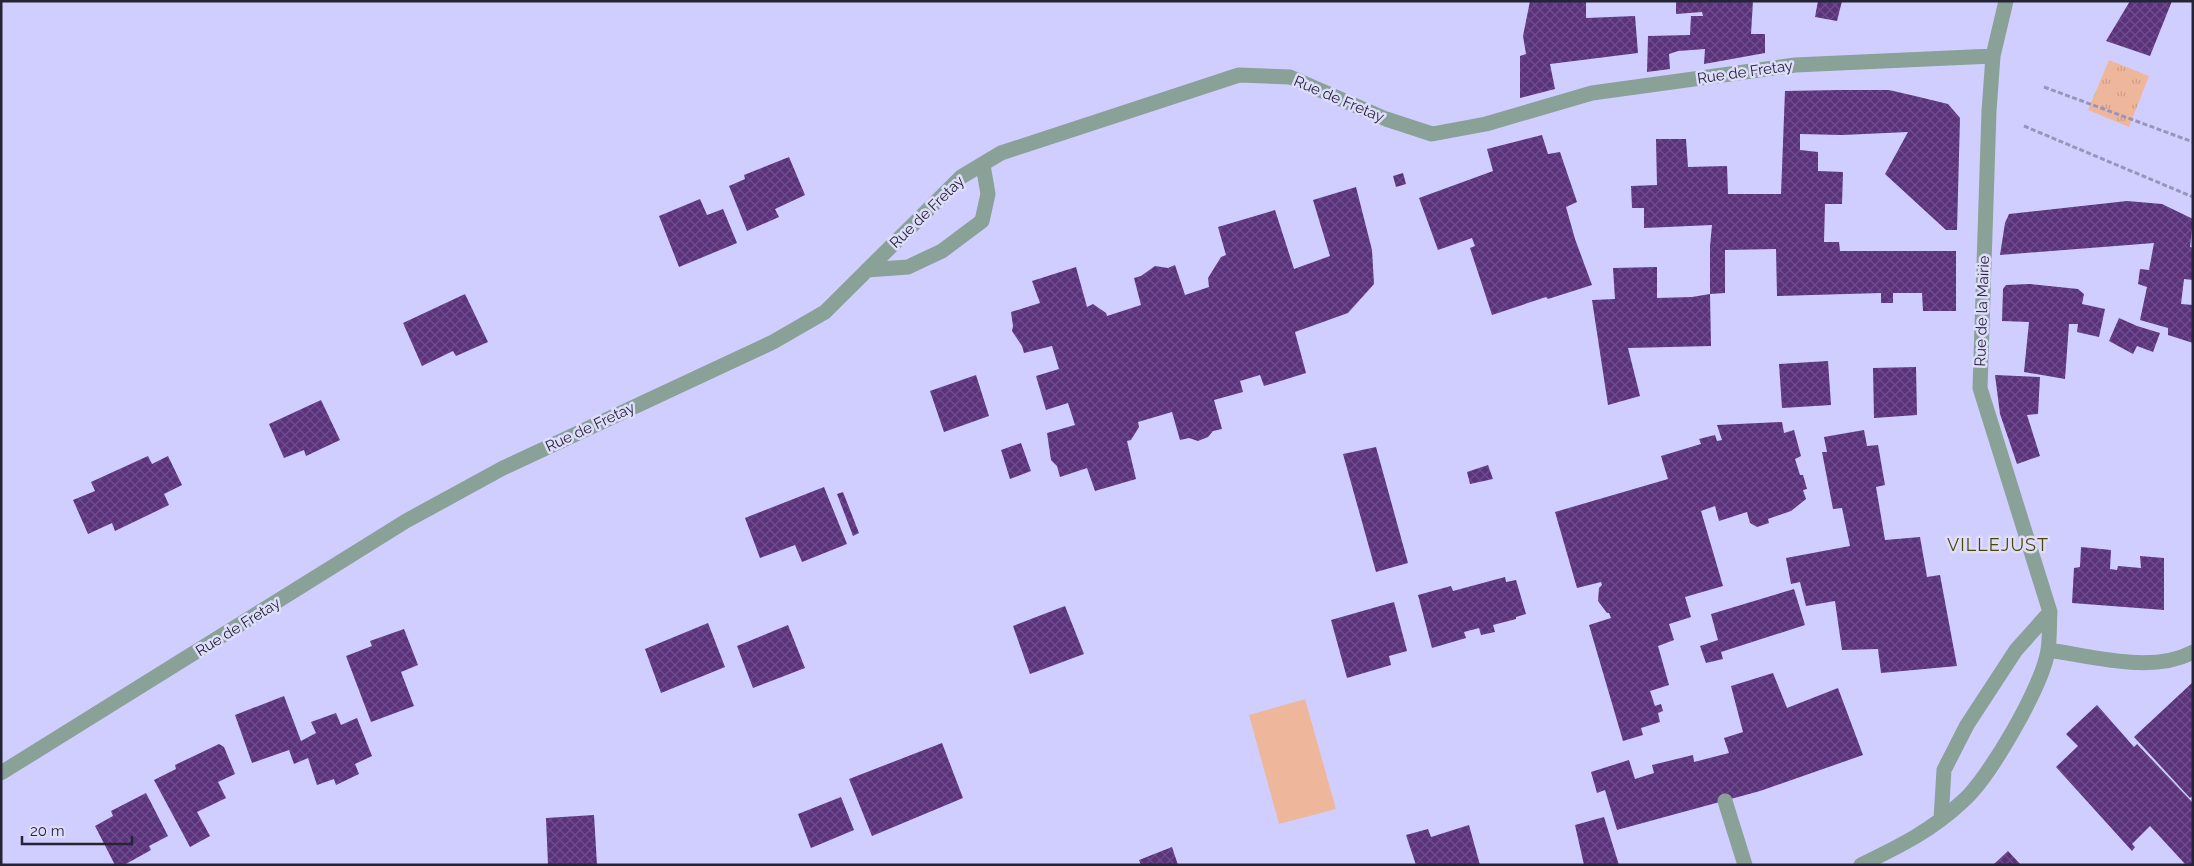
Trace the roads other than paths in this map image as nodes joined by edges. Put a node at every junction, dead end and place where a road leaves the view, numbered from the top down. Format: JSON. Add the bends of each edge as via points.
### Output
{"nodes":[{"id":1,"x":2006,"y":1,"type":"edge"},
{"id":2,"x":1993,"y":56,"type":"junction"},
{"id":3,"x":983,"y":165,"type":"junction"},
{"id":4,"x":867,"y":270,"type":"junction"},
{"id":5,"x":2050,"y":612,"type":"junction"},
{"id":6,"x":2048,"y":650,"type":"junction"},
{"id":7,"x":2193,"y":652,"type":"edge"},
{"id":8,"x":1,"y":773,"type":"edge"},
{"id":9,"x":1725,"y":801,"type":"dead end"},
{"id":10,"x":1941,"y":819,"type":"junction"},
{"id":11,"x":1745,"y":865,"type":"edge"},
{"id":12,"x":1861,"y":865,"type":"edge"}],
"edges":[{"from":1,"to":2,"type":"street","name":"Rue de la Mairie"},
{"from":2,"to":3,"type":"street","name":"Rue de Fretay","via":[[1795,65],[1747,71],[1592,93],[1486,124],[1432,134],[1386,119],[1290,77],[1240,75],[1001,153]]},
{"from":2,"to":5,"type":"street","name":"Rue de la Mairie","via":[[1988,111],[1980,388]]},
{"from":3,"to":4,"type":"street","name":"Rue de Fretay","via":[[961,178]]},
{"from":3,"to":4,"type":"street","via":[[988,194],[982,222],[942,251],[908,267]]},
{"from":4,"to":8,"type":"street","name":"Rue de Fretay","via":[[825,312],[780,338],[503,468],[414,516]]},
{"from":5,"to":6,"type":"street","name":"Rue de la Mairie"},
{"from":5,"to":10,"type":"street","via":[[2016,650],[1967,725],[1944,770]]},
{"from":6,"to":7,"type":"street","via":[[2146,664],[2181,658]]},
{"from":6,"to":10,"type":"street","name":"Rue de la Mairie","via":[[2040,678],[1997,756],[1965,800]]},
{"from":9,"to":11,"type":"street"},
{"from":10,"to":12,"type":"street","name":"Rue de la Mairie","via":[[1913,840]]}]}
